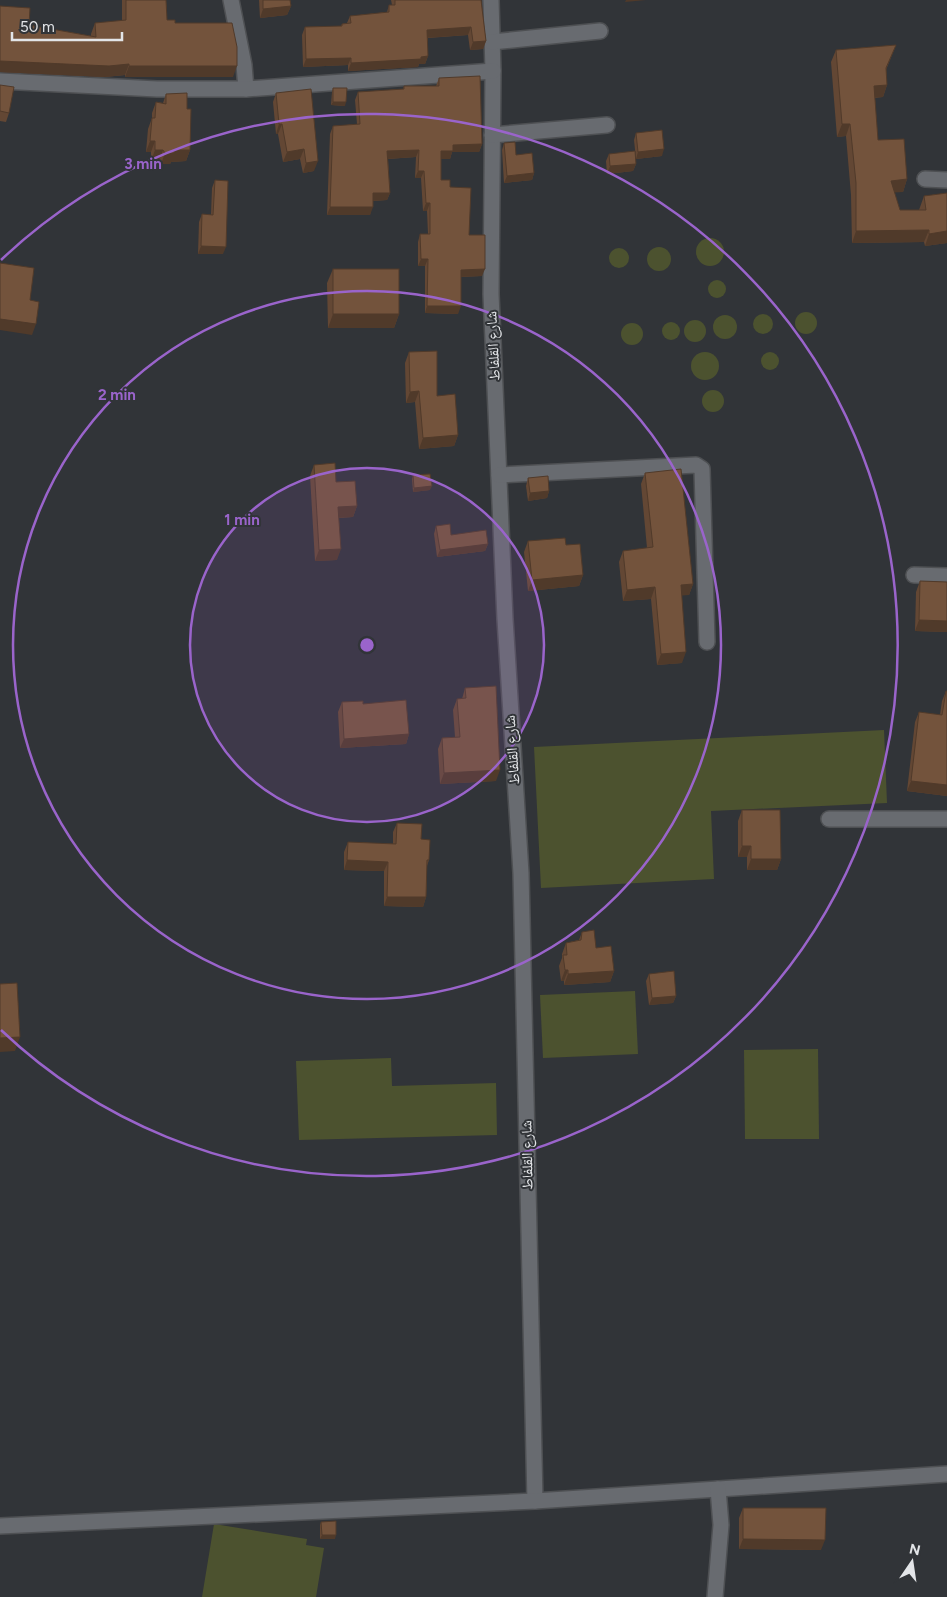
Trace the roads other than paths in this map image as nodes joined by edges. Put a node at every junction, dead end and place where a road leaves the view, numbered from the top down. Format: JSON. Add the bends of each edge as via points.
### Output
{"nodes":[{"id":1,"x":232,"y":0,"type":"edge"},
{"id":2,"x":490,"y":0,"type":"edge"},
{"id":3,"x":600,"y":31,"type":"dead end"},
{"id":4,"x":492,"y":42,"type":"junction"},
{"id":5,"x":493,"y":71,"type":"junction"},
{"id":6,"x":0,"y":81,"type":"edge"},
{"id":7,"x":246,"y":89,"type":"junction"},
{"id":8,"x":607,"y":125,"type":"dead end"},
{"id":9,"x":492,"y":136,"type":"junction"},
{"id":10,"x":924,"y":179,"type":"dead end"},
{"id":11,"x":947,"y":180,"type":"edge"},
{"id":12,"x":499,"y":475,"type":"junction"},
{"id":13,"x":914,"y":575,"type":"dead end"},
{"id":14,"x":947,"y":576,"type":"edge"},
{"id":15,"x":707,"y":642,"type":"dead end"},
{"id":16,"x":829,"y":819,"type":"dead end"},
{"id":17,"x":947,"y":819,"type":"edge"},
{"id":18,"x":947,"y":1474,"type":"edge"},
{"id":19,"x":718,"y":1489,"type":"junction"},
{"id":20,"x":535,"y":1501,"type":"junction"},
{"id":21,"x":0,"y":1526,"type":"edge"},
{"id":22,"x":714,"y":1597,"type":"edge"}],
"edges":[{"from":1,"to":7,"type":"street"},
{"from":2,"to":4,"type":"street","name":"شارع القلفاط"},
{"from":3,"to":4,"type":"street"},
{"from":4,"to":5,"type":"street","name":"شارع القلفاط"},
{"from":5,"to":7,"type":"street"},
{"from":5,"to":9,"type":"street","name":"شارع القلفاط"},
{"from":6,"to":7,"type":"street","via":[[138,88]]},
{"from":8,"to":9,"type":"street"},
{"from":9,"to":12,"type":"street","name":"شارع القلفاط","via":[[491,294]]},
{"from":10,"to":11,"type":"street"},
{"from":12,"to":15,"type":"street","via":[[696,465],[702,469]]},
{"from":12,"to":20,"type":"street","name":"شارع القلفاط","via":[[521,872]]},
{"from":13,"to":14,"type":"street"},
{"from":16,"to":17,"type":"street"},
{"from":18,"to":19,"type":"street"},
{"from":19,"to":20,"type":"street"},
{"from":19,"to":22,"type":"street","via":[[721,1526]]},
{"from":20,"to":21,"type":"street"}]}
